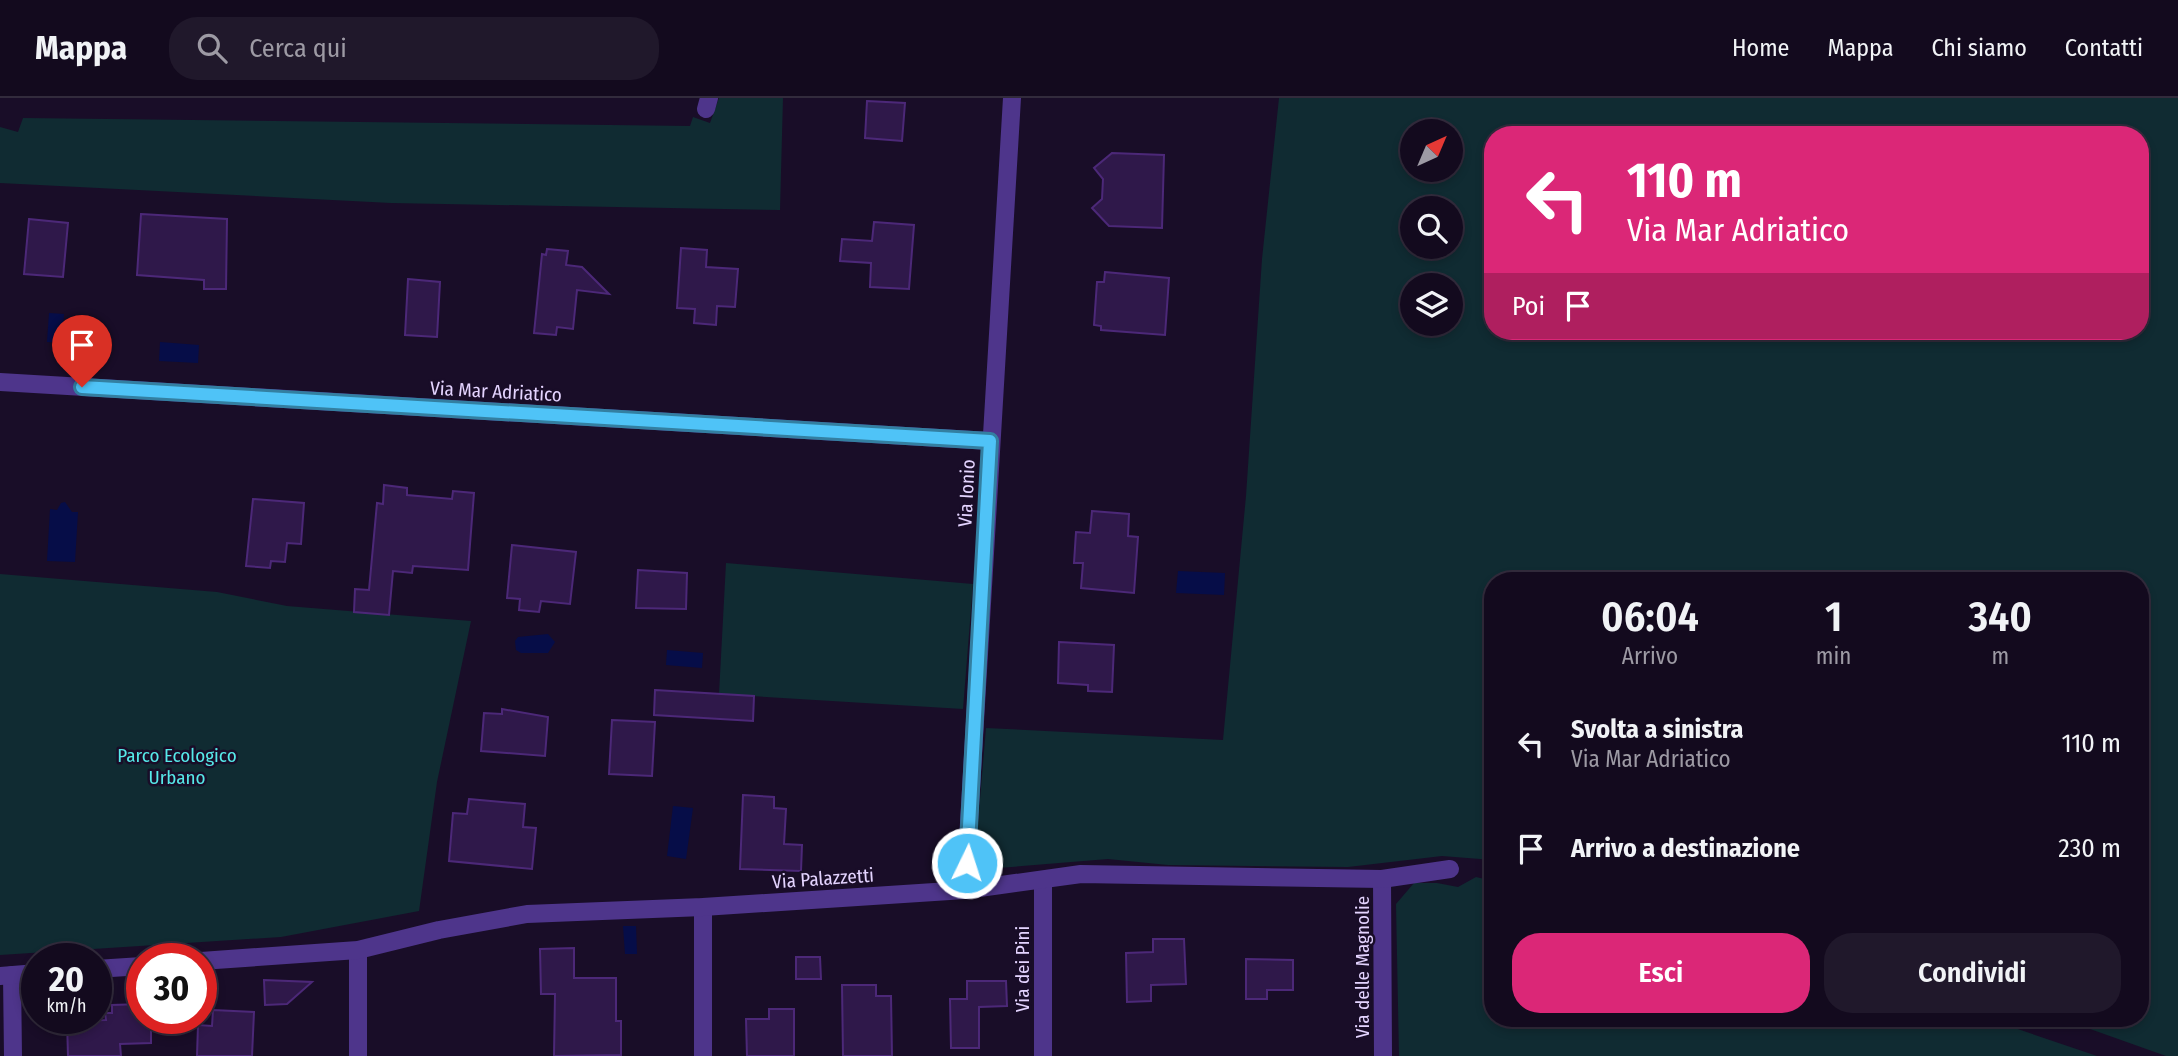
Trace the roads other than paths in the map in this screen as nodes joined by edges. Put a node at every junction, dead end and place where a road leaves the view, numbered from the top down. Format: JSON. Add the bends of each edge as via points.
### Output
{"nodes":[{"id":1,"x":1012,"y":98,"type":"edge"},
{"id":2,"x":0,"y":382,"type":"edge"},
{"id":3,"x":990,"y":441,"type":"junction"},
{"id":4,"x":1450,"y":870,"type":"dead end"},
{"id":5,"x":1382,"y":878,"type":"junction"},
{"id":6,"x":1043,"y":882,"type":"junction"},
{"id":7,"x":965,"y":890,"type":"junction"},
{"id":8,"x":703,"y":907,"type":"junction"},
{"id":9,"x":358,"y":950,"type":"junction"},
{"id":10,"x":217,"y":960,"type":"edge"},
{"id":11,"x":6,"y":976,"type":"edge"},
{"id":12,"x":13,"y":1056,"type":"edge"},
{"id":13,"x":358,"y":1056,"type":"edge"},
{"id":14,"x":703,"y":1056,"type":"edge"},
{"id":15,"x":1043,"y":1056,"type":"edge"},
{"id":16,"x":1383,"y":1056,"type":"edge"}],
"edges":[{"from":1,"to":3,"type":"street","name":"Via Ionio"},
{"from":2,"to":3,"type":"street","name":"Via Mar Adriatico"},
{"from":3,"to":7,"type":"street","name":"Via Ionio"},
{"from":4,"to":5,"type":"street","name":"Via Palazzetti"},
{"from":5,"to":6,"type":"street","name":"Via Palazzetti","via":[[1081,874]]},
{"from":5,"to":16,"type":"street","name":"Via delle Magnolie"},
{"from":6,"to":7,"type":"street","name":"Via Palazzetti"},
{"from":6,"to":15,"type":"street","name":"Via dei Pini"},
{"from":7,"to":8,"type":"street","name":"Via Palazzetti"},
{"from":8,"to":9,"type":"street","name":"Via Palazzetti","via":[[527,914]]},
{"from":8,"to":14,"type":"street"},
{"from":9,"to":10,"type":"street","name":"Via Palazzetti"},
{"from":9,"to":13,"type":"street"},
{"from":11,"to":12,"type":"street"}]}
